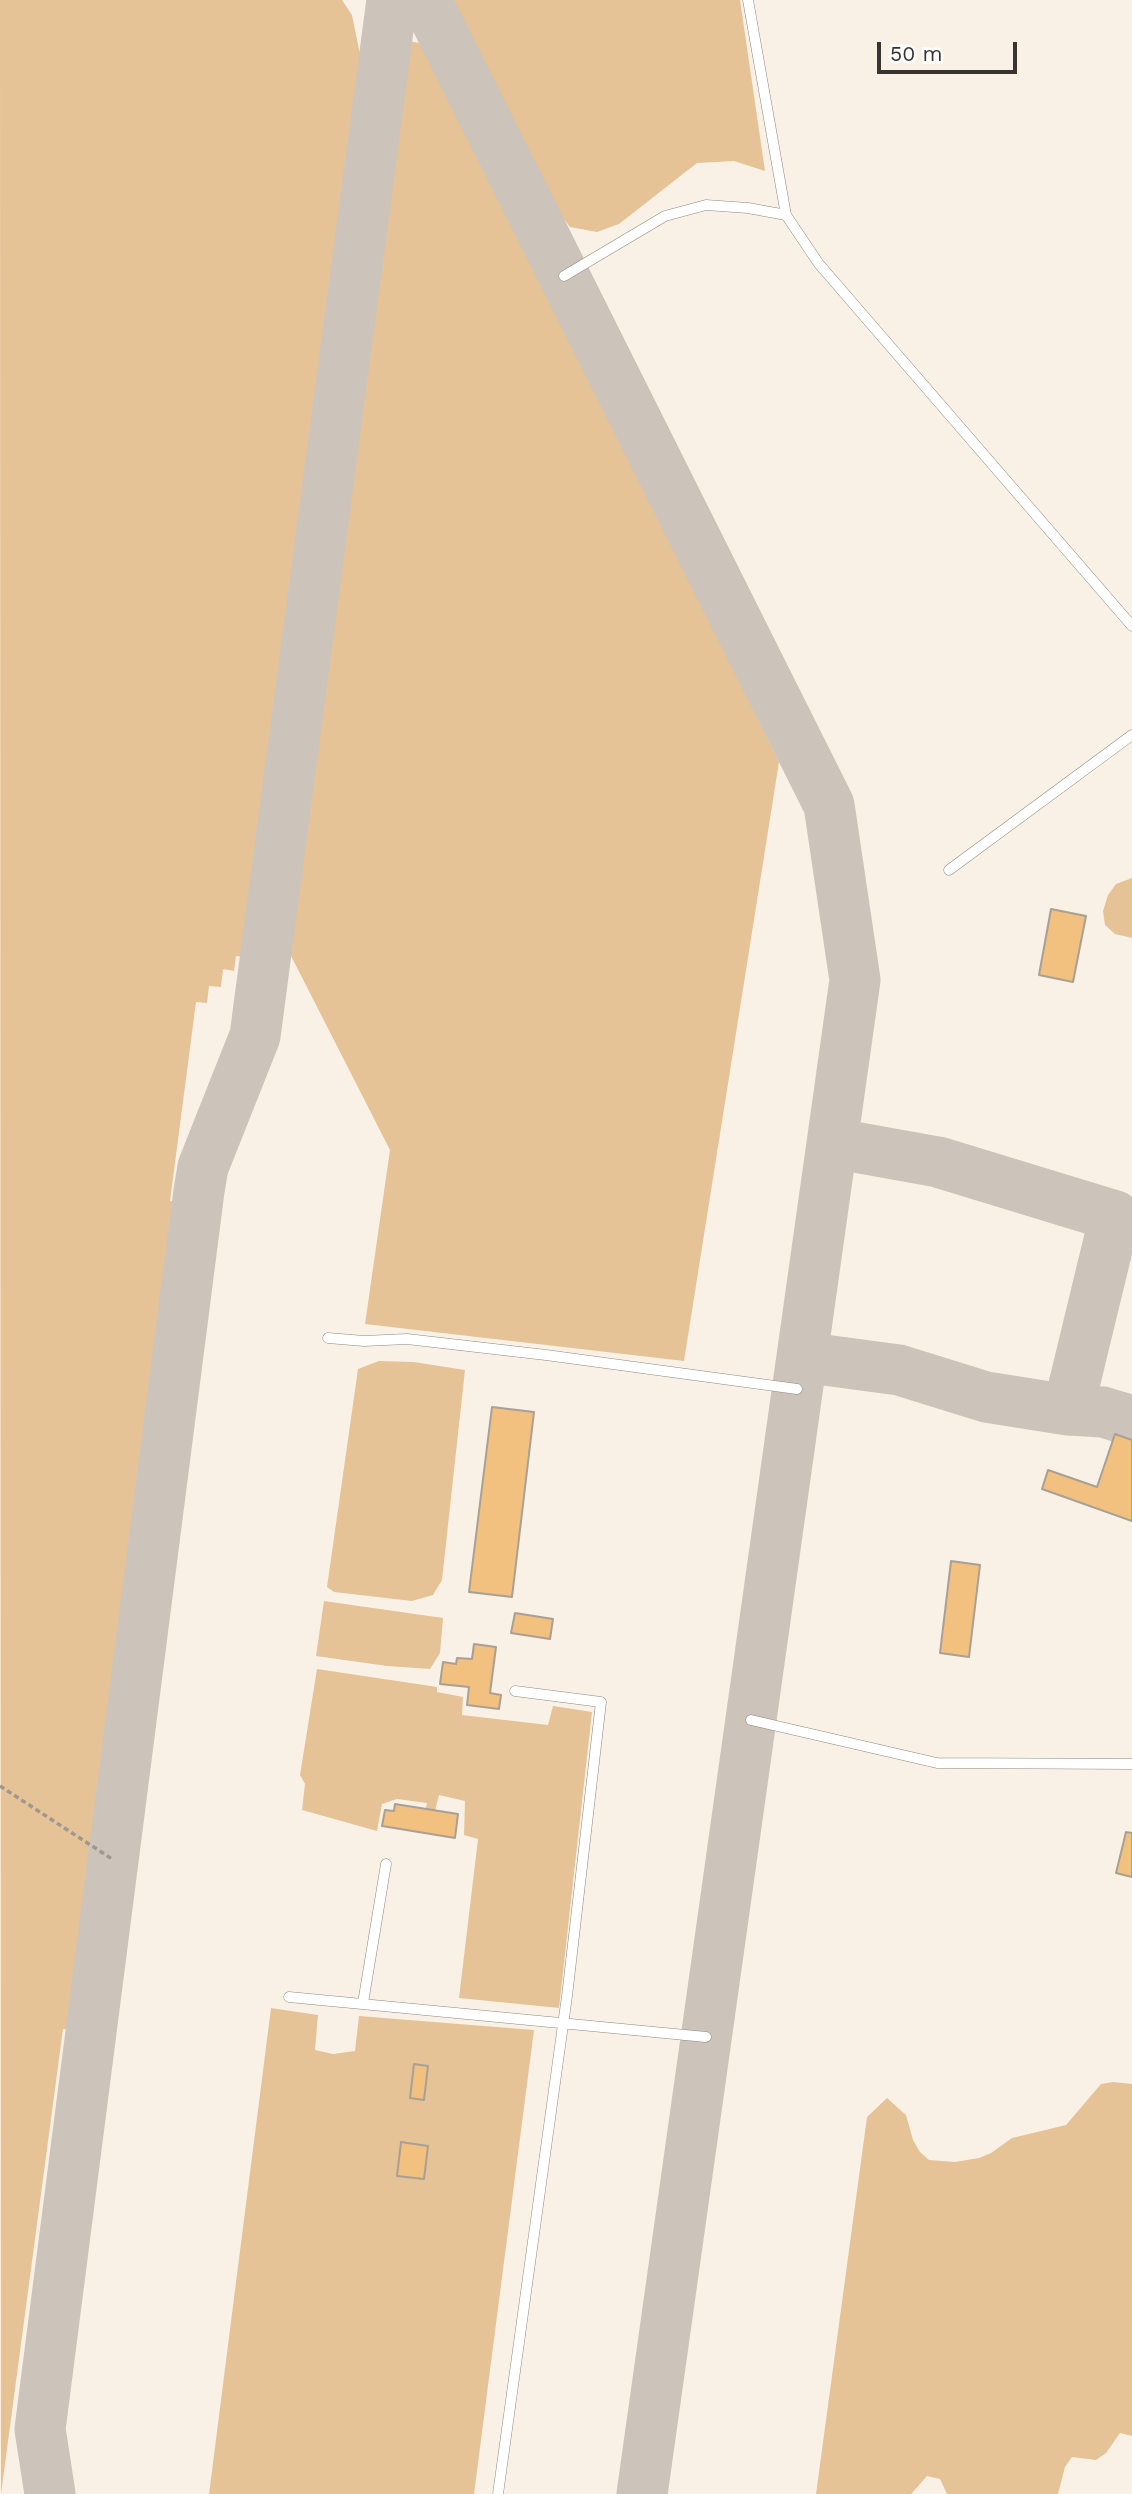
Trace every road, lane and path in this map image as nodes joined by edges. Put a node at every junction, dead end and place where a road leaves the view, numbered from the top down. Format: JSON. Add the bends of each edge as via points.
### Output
{"nodes":[{"id":1,"x":748,"y":0,"type":"edge"},
{"id":2,"x":786,"y":215,"type":"junction"},
{"id":3,"x":564,"y":276,"type":"dead end"},
{"id":4,"x":1132,"y":626,"type":"edge"},
{"id":5,"x":1132,"y":735,"type":"edge"},
{"id":6,"x":949,"y":870,"type":"dead end"},
{"id":7,"x":328,"y":1338,"type":"dead end"},
{"id":8,"x":797,"y":1389,"type":"dead end"},
{"id":9,"x":515,"y":1691,"type":"dead end"},
{"id":10,"x":751,"y":1720,"type":"dead end"},
{"id":11,"x":1132,"y":1764,"type":"edge"},
{"id":12,"x":0,"y":1786,"type":"edge"},
{"id":13,"x":112,"y":1859,"type":"dead end"},
{"id":14,"x":386,"y":1864,"type":"dead end"},
{"id":15,"x":289,"y":1997,"type":"dead end"},
{"id":16,"x":363,"y":2003,"type":"junction"},
{"id":17,"x":563,"y":2022,"type":"junction"},
{"id":18,"x":706,"y":2037,"type":"dead end"},
{"id":19,"x":499,"y":2494,"type":"edge"}],
"edges":[{"from":1,"to":2,"type":"lane"},
{"from":2,"to":3,"type":"lane","via":[[706,205],[665,216]]},
{"from":2,"to":4,"type":"lane","via":[[819,264]]},
{"from":5,"to":6,"type":"lane"},
{"from":7,"to":8,"type":"lane","via":[[407,1339]]},
{"from":9,"to":17,"type":"lane","via":[[601,1702]]},
{"from":10,"to":11,"type":"lane","via":[[937,1763]]},
{"from":12,"to":13,"type":"path"},
{"from":14,"to":16,"type":"lane"},
{"from":15,"to":16,"type":"lane"},
{"from":16,"to":17,"type":"lane"},
{"from":17,"to":18,"type":"lane"},
{"from":17,"to":19,"type":"lane"}]}
